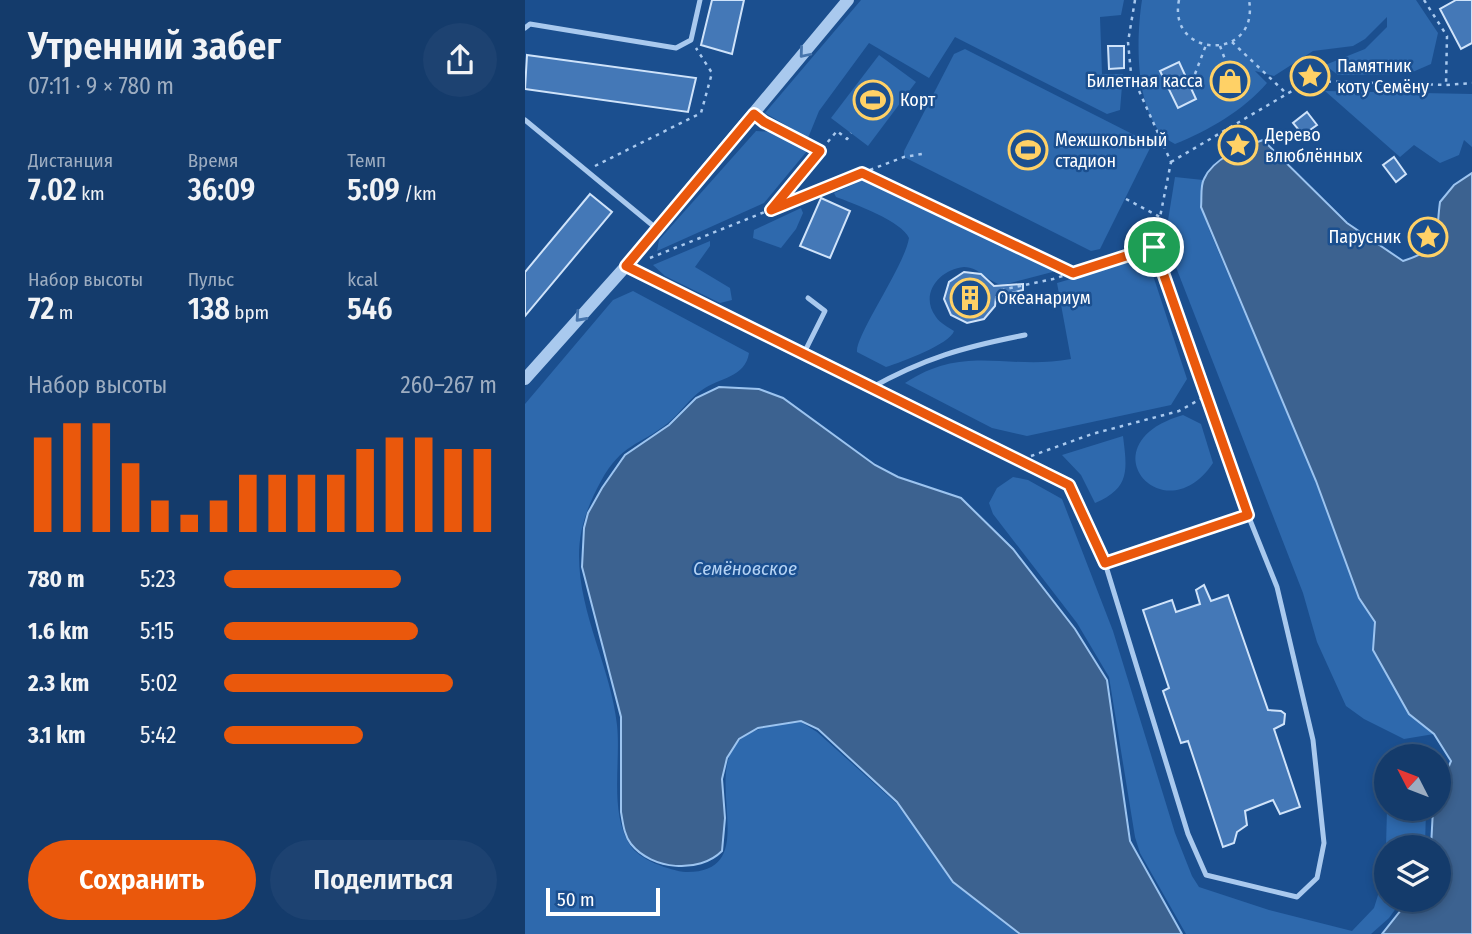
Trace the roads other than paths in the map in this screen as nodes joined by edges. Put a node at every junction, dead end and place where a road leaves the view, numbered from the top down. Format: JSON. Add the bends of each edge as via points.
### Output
{"nodes":[{"id":1,"x":700,"y":0,"type":"edge"},
{"id":2,"x":848,"y":0,"type":"edge"},
{"id":3,"x":525,"y":27,"type":"edge"},
{"id":4,"x":525,"y":120,"type":"edge"},
{"id":5,"x":657,"y":229,"type":"junction"},
{"id":6,"x":626,"y":266,"type":"junction"},
{"id":7,"x":808,"y":298,"type":"dead end"},
{"id":8,"x":1025,"y":335,"type":"dead end"},
{"id":9,"x":803,"y":355,"type":"junction"},
{"id":10,"x":525,"y":379,"type":"edge"},
{"id":11,"x":869,"y":389,"type":"junction"},
{"id":12,"x":1105,"y":563,"type":"junction"}],
"edges":[{"from":1,"to":3,"type":"lane","via":[[691,40],[676,48],[530,24]]},
{"from":2,"to":5,"type":"street","one_way":true},
{"from":4,"to":5,"type":"lane"},
{"from":5,"to":6,"type":"street"},
{"from":6,"to":9,"type":"lane"},
{"from":6,"to":10,"type":"street","one_way":true},
{"from":7,"to":9,"type":"lane","via":[[825,311]]},
{"from":8,"to":11,"type":"lane","via":[[971,345],[912,365]]},
{"from":9,"to":11,"type":"lane"},
{"from":11,"to":12,"type":"lane","via":[[1069,485]]},
{"from":12,"to":12,"type":"lane","via":[[1188,834],[1206,875],[1297,897],[1317,878],[1324,843],[1313,740],[1277,587],[1248,515]]}]}
